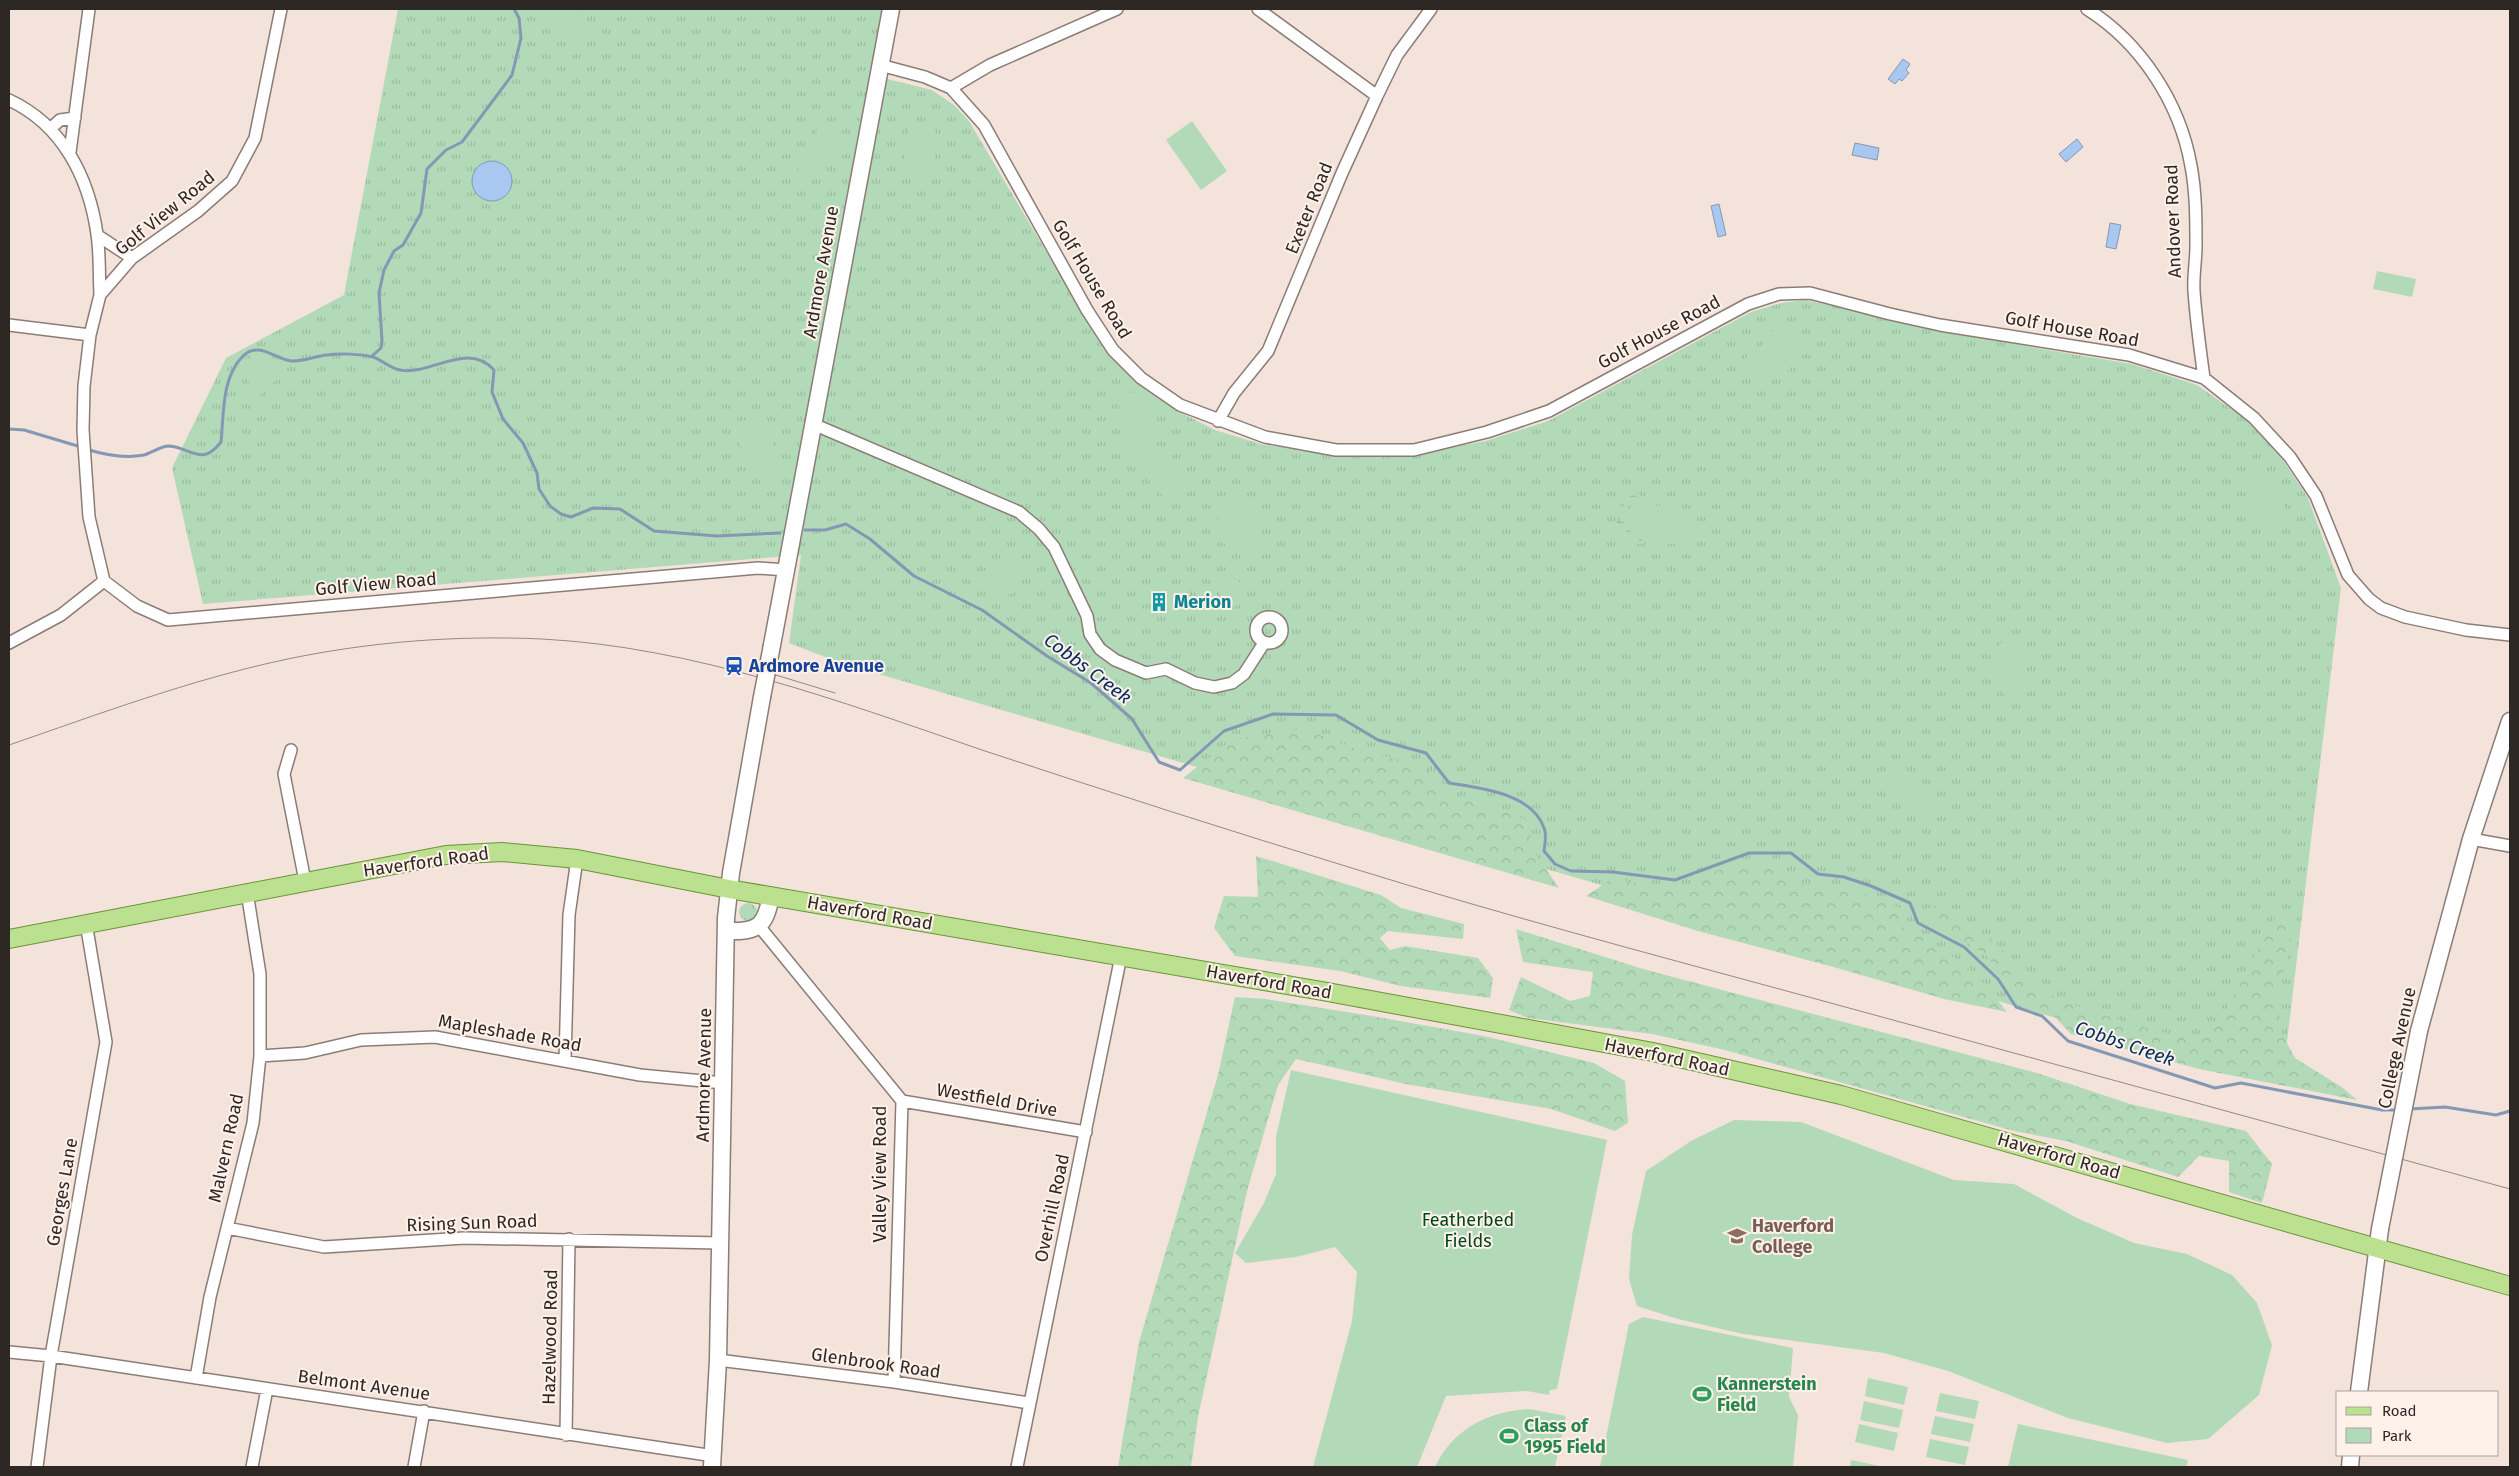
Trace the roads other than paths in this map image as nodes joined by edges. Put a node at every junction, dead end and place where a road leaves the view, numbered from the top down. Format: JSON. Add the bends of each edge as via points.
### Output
{"nodes":[{"id":1,"x":89,"y":9,"type":"edge"},
{"id":2,"x":281,"y":9,"type":"edge"},
{"id":3,"x":891,"y":9,"type":"edge"},
{"id":4,"x":1117,"y":9,"type":"edge"},
{"id":5,"x":1258,"y":9,"type":"edge"},
{"id":6,"x":1432,"y":9,"type":"edge"},
{"id":7,"x":2088,"y":9,"type":"edge"},
{"id":8,"x":880,"y":65,"type":"junction"},
{"id":9,"x":951,"y":88,"type":"junction"},
{"id":10,"x":1377,"y":96,"type":"junction"},
{"id":11,"x":9,"y":100,"type":"edge"},
{"id":12,"x":75,"y":118,"type":"junction"},
{"id":13,"x":50,"y":129,"type":"junction"},
{"id":14,"x":70,"y":152,"type":"junction"},
{"id":15,"x":98,"y":235,"type":"junction"},
{"id":16,"x":132,"y":258,"type":"junction"},
{"id":17,"x":100,"y":296,"type":"junction"},
{"id":18,"x":9,"y":325,"type":"edge"},
{"id":19,"x":90,"y":335,"type":"junction"},
{"id":20,"x":2204,"y":378,"type":"junction"},
{"id":21,"x":1218,"y":421,"type":"junction"},
{"id":22,"x":813,"y":424,"type":"junction"},
{"id":23,"x":787,"y":570,"type":"junction"},
{"id":24,"x":104,"y":581,"type":"junction"},
{"id":25,"x":2510,"y":635,"type":"edge"},
{"id":26,"x":9,"y":642,"type":"edge"},
{"id":27,"x":1264,"y":643,"type":"dead end"},
{"id":28,"x":2510,"y":721,"type":"edge"},
{"id":29,"x":291,"y":750,"type":"dead end"},
{"id":30,"x":2471,"y":839,"type":"junction"},
{"id":31,"x":2510,"y":846,"type":"edge"},
{"id":32,"x":576,"y":859,"type":"junction"},
{"id":33,"x":304,"y":881,"type":"junction"},
{"id":34,"x":729,"y":889,"type":"junction"},
{"id":35,"x":247,"y":892,"type":"junction"},
{"id":36,"x":771,"y":896,"type":"junction"},
{"id":37,"x":86,"y":923,"type":"junction"},
{"id":38,"x":759,"y":926,"type":"junction"},
{"id":39,"x":726,"y":931,"type":"junction"},
{"id":40,"x":9,"y":939,"type":"edge"},
{"id":41,"x":1120,"y":956,"type":"junction"},
{"id":42,"x":260,"y":1056,"type":"junction"},
{"id":43,"x":565,"y":1060,"type":"junction"},
{"id":44,"x":724,"y":1083,"type":"junction"},
{"id":45,"x":902,"y":1101,"type":"junction"},
{"id":46,"x":1086,"y":1132,"type":"junction"},
{"id":47,"x":227,"y":1228,"type":"junction"},
{"id":48,"x":569,"y":1239,"type":"junction"},
{"id":49,"x":721,"y":1243,"type":"junction"},
{"id":50,"x":2377,"y":1248,"type":"junction"},
{"id":51,"x":2510,"y":1286,"type":"edge"},
{"id":52,"x":9,"y":1352,"type":"edge"},
{"id":53,"x":51,"y":1356,"type":"junction"},
{"id":54,"x":718,"y":1360,"type":"junction"},
{"id":55,"x":196,"y":1378,"type":"junction"},
{"id":56,"x":894,"y":1382,"type":"junction"},
{"id":57,"x":267,"y":1389,"type":"junction"},
{"id":58,"x":2359,"y":1391,"type":"edge"},
{"id":59,"x":1029,"y":1403,"type":"junction"},
{"id":60,"x":424,"y":1411,"type":"junction"},
{"id":61,"x":566,"y":1435,"type":"junction"},
{"id":62,"x":713,"y":1461,"type":"edge"},
{"id":63,"x":37,"y":1467,"type":"edge"},
{"id":64,"x":252,"y":1467,"type":"edge"},
{"id":65,"x":414,"y":1467,"type":"edge"},
{"id":66,"x":1017,"y":1467,"type":"edge"}],
"edges":[{"from":1,"to":12,"type":"street"},
{"from":2,"to":16,"type":"street","name":"Golf View Road","via":[[255,138],[232,181],[198,211]]},
{"from":3,"to":8,"type":"street","name":"Ardmore Avenue"},
{"from":4,"to":9,"type":"street","via":[[990,65]]},
{"from":5,"to":10,"type":"street"},
{"from":6,"to":10,"type":"street","name":"Exeter Road","via":[[1397,55]]},
{"from":7,"to":20,"type":"street","name":"Andover Road","via":[[2122,36],[2145,62],[2163,90],[2185,140],[2193,183],[2194,290]]},
{"from":8,"to":9,"type":"street","name":"Golf House Road"},
{"from":8,"to":22,"type":"street","name":"Ardmore Avenue"},
{"from":9,"to":21,"type":"street","name":"Golf House Road","via":[[984,125],[1087,310],[1113,350],[1141,378],[1180,405]]},
{"from":10,"to":21,"type":"street","name":"Exeter Road","via":[[1268,351],[1234,393]]},
{"from":11,"to":13,"type":"street","via":[[22,106]]},
{"from":12,"to":13,"type":"street","via":[[60,120]]},
{"from":12,"to":14,"type":"street"},
{"from":13,"to":14,"type":"street"},
{"from":14,"to":15,"type":"street","via":[[88,194]]},
{"from":15,"to":16,"type":"street"},
{"from":15,"to":17,"type":"street"},
{"from":16,"to":17,"type":"street","name":"Golf View Road"},
{"from":17,"to":19,"type":"street","name":"Golf View Road"},
{"from":18,"to":19,"type":"street"},
{"from":19,"to":24,"type":"street","name":"Golf View Road","via":[[84,386],[84,444],[89,517]]},
{"from":20,"to":21,"type":"street","name":"Golf House Road","via":[[2129,355],[1940,325],[1810,293],[1779,294],[1748,304],[1549,411],[1487,432],[1414,450],[1336,450],[1265,437]]},
{"from":20,"to":25,"type":"street","name":"Golf House Road","via":[[2254,418],[2290,457],[2316,496],[2348,574],[2369,599],[2381,608],[2405,617],[2466,630]]},
{"from":22,"to":23,"type":"street","name":"Ardmore Avenue"},
{"from":22,"to":27,"type":"street","via":[[1019,512],[1039,528],[1054,547],[1087,616],[1090,634],[1100,649],[1115,660],[1146,673],[1166,669],[1195,683],[1214,687],[1232,683],[1244,674]]},
{"from":23,"to":24,"type":"street","name":"Golf View Road","via":[[758,568],[168,620],[137,606]]},
{"from":23,"to":34,"type":"street","name":"Ardmore Avenue","bridge":true},
{"from":24,"to":26,"type":"street","via":[[61,615]]},
{"from":28,"to":30,"type":"street","name":"College Avenue"},
{"from":29,"to":33,"type":"street","via":[[284,774]]},
{"from":30,"to":31,"type":"street"},
{"from":30,"to":50,"type":"street","name":"College Avenue","bridge":true,"via":[[2419,1031]]},
{"from":32,"to":33,"type":"main road","name":"Haverford Road","via":[[502,852],[446,855]]},
{"from":32,"to":34,"type":"main road","name":"Haverford Road"},
{"from":32,"to":43,"type":"street","via":[[569,915]]},
{"from":33,"to":35,"type":"main road","name":"Haverford Road"},
{"from":34,"to":36,"type":"main road","name":"Haverford Road"},
{"from":34,"to":39,"type":"street","name":"Ardmore Avenue"},
{"from":35,"to":37,"type":"main road","name":"Haverford Road"},
{"from":35,"to":42,"type":"street","name":"Malvern Road","via":[[260,974]]},
{"from":36,"to":38,"type":"street","via":[[767,914]]},
{"from":36,"to":41,"type":"main road","name":"Haverford Road"},
{"from":37,"to":40,"type":"main road","name":"Haverford Road"},
{"from":37,"to":53,"type":"street","name":"Georges Lane","via":[[106,1042]]},
{"from":38,"to":39,"type":"street","via":[[745,932]]},
{"from":38,"to":45,"type":"street","name":"Valley View Road"},
{"from":39,"to":44,"type":"street","name":"Ardmore Avenue"},
{"from":41,"to":46,"type":"street","name":"Overhill Road"},
{"from":41,"to":50,"type":"main road","name":"Haverford Road","via":[[1653,1052],[1840,1095]]},
{"from":42,"to":43,"type":"street","name":"Mapleshade Road","via":[[305,1053],[361,1040],[434,1037]]},
{"from":42,"to":47,"type":"street","name":"Malvern Road","via":[[252,1123]]},
{"from":43,"to":44,"type":"street","name":"Mapleshade Road","via":[[640,1075]]},
{"from":44,"to":49,"type":"street","name":"Ardmore Avenue"},
{"from":45,"to":46,"type":"street","name":"Westfield Drive"},
{"from":45,"to":56,"type":"street","name":"Valley View Road"},
{"from":46,"to":59,"type":"street","name":"Overhill Road"},
{"from":47,"to":48,"type":"street","name":"Rising Sun Road","via":[[324,1246],[464,1238]]},
{"from":47,"to":55,"type":"street","name":"Malvern Road","via":[[210,1297]]},
{"from":48,"to":49,"type":"street","name":"Rising Sun Road"},
{"from":48,"to":61,"type":"street","name":"Hazelwood Road"},
{"from":49,"to":54,"type":"street","name":"Ardmore Avenue"},
{"from":50,"to":51,"type":"main road","name":"Haverford Road"},
{"from":50,"to":58,"type":"street","name":"College Avenue"},
{"from":52,"to":53,"type":"street","name":"Belmont Avenue"},
{"from":53,"to":55,"type":"street","name":"Belmont Avenue"},
{"from":53,"to":63,"type":"street","name":"Georges Lane"},
{"from":54,"to":56,"type":"street","name":"Glenbrook Road"},
{"from":54,"to":62,"type":"street","name":"Ardmore Avenue"},
{"from":55,"to":57,"type":"street","name":"Belmont Avenue"},
{"from":56,"to":59,"type":"street","name":"Glenbrook Road"},
{"from":57,"to":60,"type":"street","name":"Belmont Avenue"},
{"from":57,"to":64,"type":"street"},
{"from":59,"to":66,"type":"street","name":"Overhill Road"},
{"from":60,"to":61,"type":"street","name":"Belmont Avenue"},
{"from":60,"to":65,"type":"street"},
{"from":61,"to":62,"type":"street","name":"Belmont Avenue"}]}
